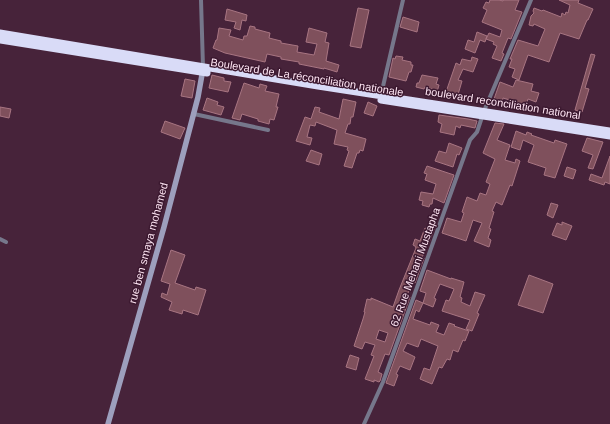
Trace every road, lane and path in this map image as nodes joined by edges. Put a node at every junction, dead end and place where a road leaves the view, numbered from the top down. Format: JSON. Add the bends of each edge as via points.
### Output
{"nodes":[{"id":1,"x":201,"y":0,"type":"edge"},
{"id":2,"x":403,"y":0,"type":"edge"},
{"id":3,"x":531,"y":0,"type":"edge"},
{"id":4,"x":0,"y":34,"type":"edge"},
{"id":5,"x":0,"y":40,"type":"edge"},
{"id":6,"x":203,"y":70,"type":"junction"},
{"id":7,"x":381,"y":95,"type":"junction"},
{"id":8,"x":194,"y":114,"type":"junction"},
{"id":9,"x":484,"y":114,"type":"junction"},
{"id":10,"x":268,"y":130,"type":"dead end"},
{"id":11,"x":610,"y":131,"type":"edge"},
{"id":12,"x":610,"y":136,"type":"edge"},
{"id":13,"x":0,"y":240,"type":"edge"},
{"id":14,"x":6,"y":242,"type":"dead end"},
{"id":15,"x":108,"y":424,"type":"edge"},
{"id":16,"x":364,"y":424,"type":"edge"}],
"edges":[{"from":1,"to":6,"type":"street"},
{"from":2,"to":7,"type":"street"},
{"from":3,"to":9,"type":"street","name":"62 Rue Mehani Mustapha"},
{"from":4,"to":6,"type":"highway","name":"Boulevard de La réconciliation nationale"},
{"from":5,"to":6,"type":"highway","name":"Boulevard de La réconciliation nationale"},
{"from":6,"to":7,"type":"highway","name":"boulevard reconciliation national"},
{"from":6,"to":8,"type":"street","name":"rue ben smaya mohamed"},
{"from":6,"to":9,"type":"highway","name":"Boulevard de La réconciliation nationale"},
{"from":7,"to":9,"type":"highway","name":"boulevard reconciliation national"},
{"from":8,"to":10,"type":"street"},
{"from":8,"to":15,"type":"street","name":"rue ben smaya mohamed"},
{"from":9,"to":11,"type":"highway","name":"boulevard reconciliation national"},
{"from":9,"to":12,"type":"highway","name":"Boulevard de La réconciliation nationale"},
{"from":9,"to":16,"type":"street","name":"62 Rue Mehani Mustapha","via":[[477,132],[470,140],[383,382]]},
{"from":13,"to":14,"type":"street"}]}
